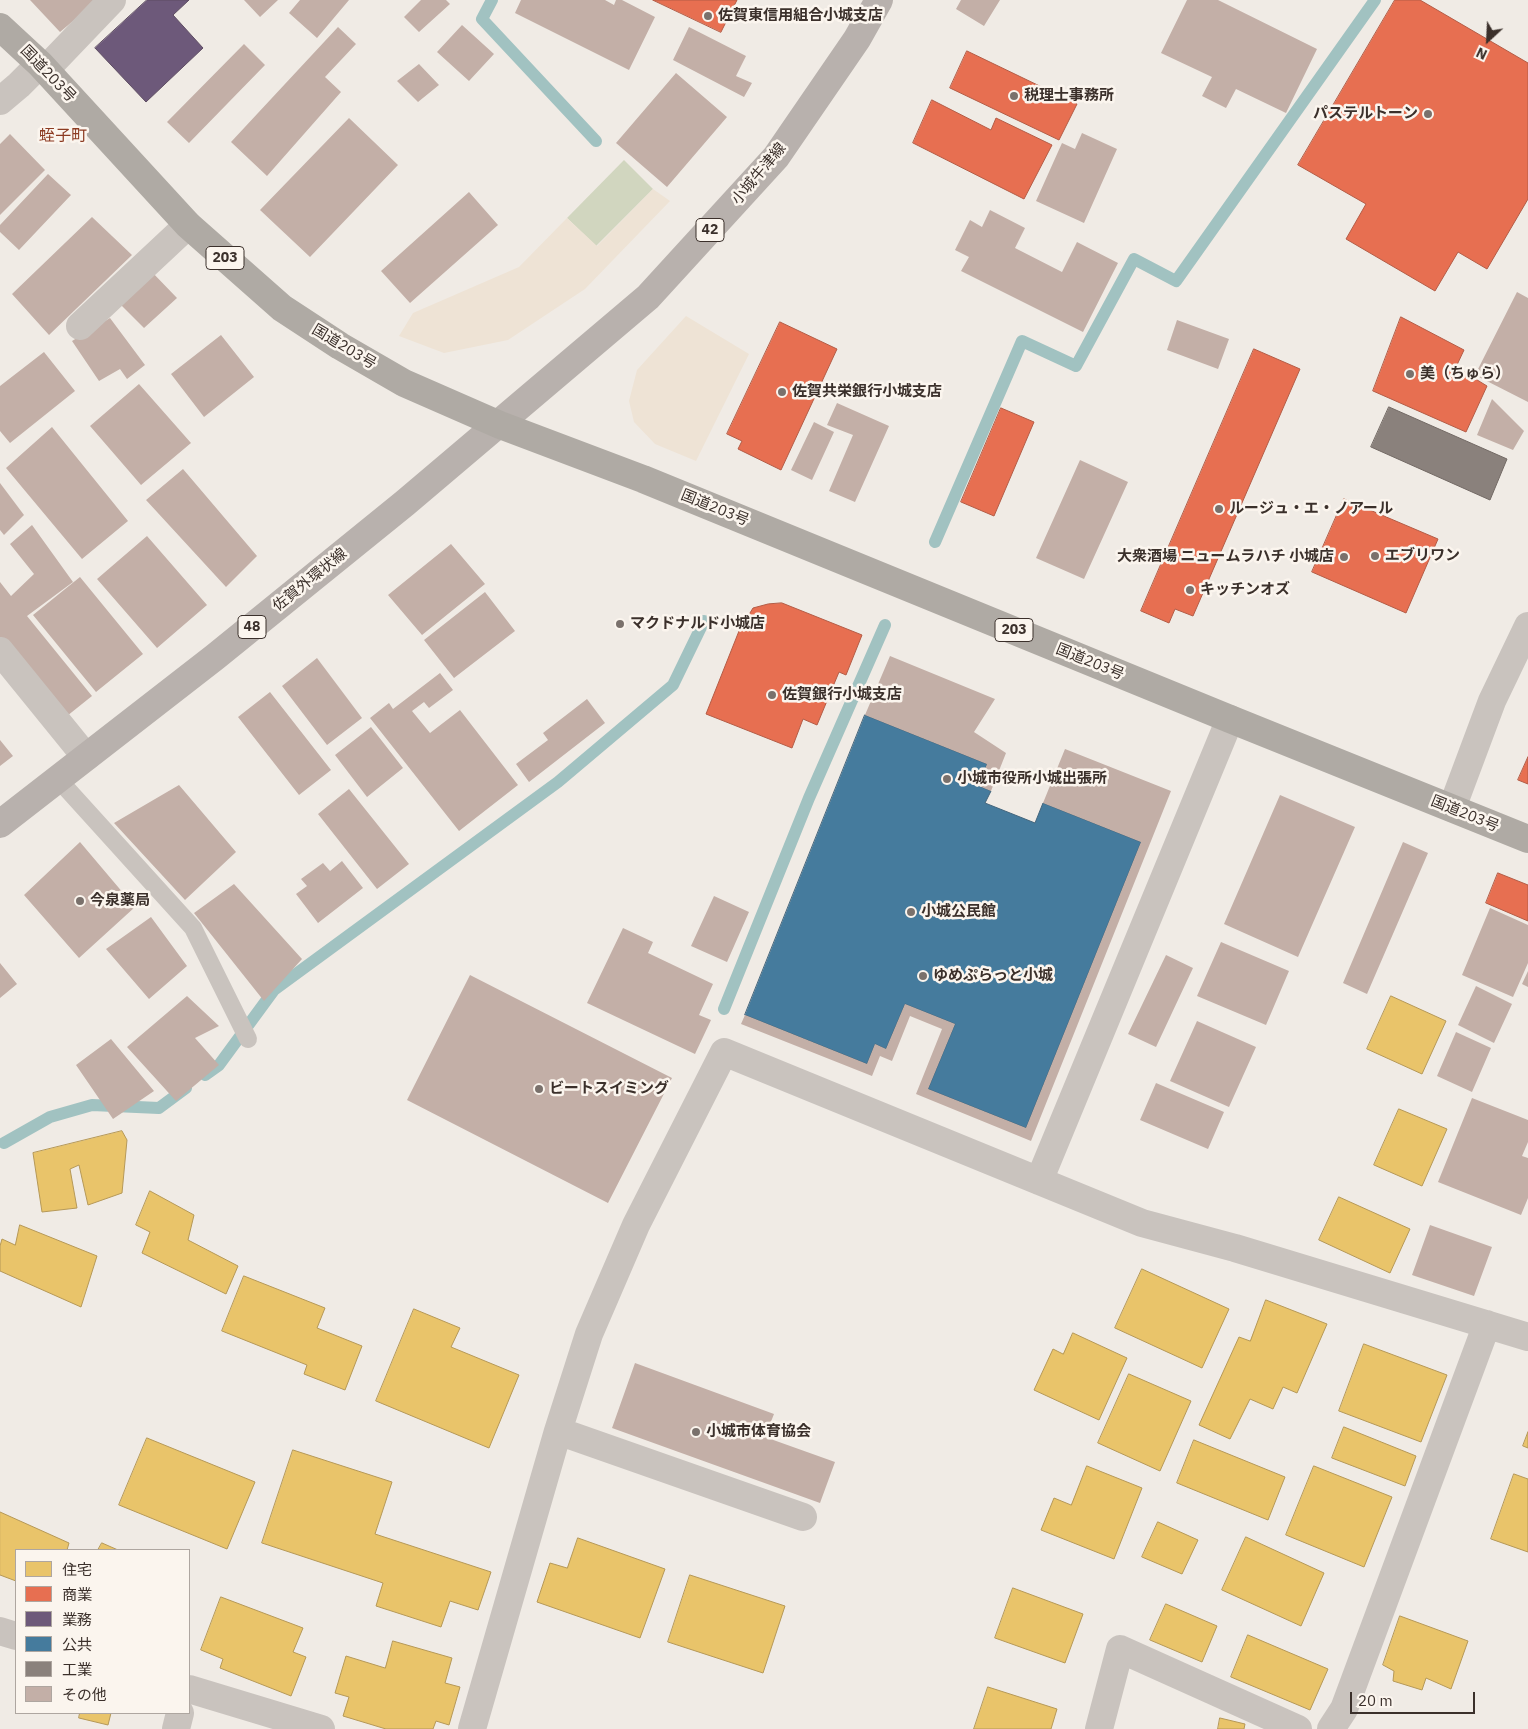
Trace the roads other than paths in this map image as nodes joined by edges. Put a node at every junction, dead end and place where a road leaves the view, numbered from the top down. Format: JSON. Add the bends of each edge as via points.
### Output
{"nodes":[{"id":1,"x":112,"y":0,"type":"edge"},
{"id":2,"x":880,"y":0,"type":"edge"},
{"id":3,"x":0,"y":27,"type":"edge"},
{"id":4,"x":42,"y":67,"type":"junction"},
{"id":5,"x":0,"y":101,"type":"edge"},
{"id":6,"x":188,"y":225,"type":"junction"},
{"id":7,"x":80,"y":326,"type":"dead end"},
{"id":8,"x":500,"y":425,"type":"junction"},
{"id":9,"x":1528,"y":626,"type":"edge"},
{"id":10,"x":0,"y":651,"type":"edge"},
{"id":11,"x":1230,"y":719,"type":"junction"},
{"id":12,"x":86,"y":758,"type":"junction"},
{"id":13,"x":58,"y":779,"type":"junction"},
{"id":14,"x":1452,"y":808,"type":"junction"},
{"id":15,"x":0,"y":824,"type":"edge"},
{"id":16,"x":1528,"y":839,"type":"edge"},
{"id":17,"x":248,"y":1039,"type":"dead end"},
{"id":18,"x":1039,"y":1181,"type":"junction"},
{"id":19,"x":1487,"y":1324,"type":"junction"},
{"id":20,"x":1528,"y":1337,"type":"edge"},
{"id":21,"x":558,"y":1432,"type":"junction"},
{"id":22,"x":803,"y":1518,"type":"dead end"},
{"id":23,"x":0,"y":1631,"type":"edge"},
{"id":24,"x":15,"y":1636,"type":"edge"},
{"id":25,"x":190,"y":1689,"type":"edge"},
{"id":26,"x":180,"y":1714,"type":"edge"},
{"id":27,"x":176,"y":1729,"type":"edge"},
{"id":28,"x":321,"y":1729,"type":"edge"},
{"id":29,"x":472,"y":1729,"type":"edge"},
{"id":30,"x":1099,"y":1729,"type":"edge"},
{"id":31,"x":1298,"y":1729,"type":"edge"},
{"id":32,"x":1331,"y":1729,"type":"edge"}],
"edges":[{"from":1,"to":4,"type":"street"},
{"from":2,"to":8,"type":"main road","name":"小城牛津線","number":"42","via":[[858,39],[776,157],[648,298]]},
{"from":3,"to":4,"type":"highway","name":"国道203号","number":"203"},
{"from":4,"to":5,"type":"street"},
{"from":4,"to":6,"type":"highway","name":"国道203号","number":"203"},
{"from":6,"to":7,"type":"street"},
{"from":6,"to":8,"type":"highway","name":"国道203号","number":"203","via":[[282,308],[340,346],[404,383]]},
{"from":8,"to":11,"type":"highway","name":"国道203号","number":"203","via":[[643,478]]},
{"from":8,"to":12,"type":"main road","name":"佐賀外環状線","number":"48"},
{"from":9,"to":14,"type":"street","via":[[1492,701]]},
{"from":10,"to":12,"type":"street"},
{"from":11,"to":14,"type":"highway","name":"国道203号","number":"203"},
{"from":11,"to":18,"type":"street"},
{"from":12,"to":13,"type":"main road","name":"佐賀外環状線","number":"48"},
{"from":13,"to":15,"type":"main road","name":"佐賀外環状線","number":"48"},
{"from":13,"to":17,"type":"lane","via":[[193,928]]},
{"from":14,"to":16,"type":"highway","name":"国道203号","number":"203"},
{"from":18,"to":19,"type":"street","via":[[1142,1223]]},
{"from":18,"to":21,"type":"street","via":[[724,1052],[636,1225],[589,1334]]},
{"from":19,"to":20,"type":"street"},
{"from":19,"to":32,"type":"street","via":[[1344,1709]]},
{"from":21,"to":22,"type":"street"},
{"from":21,"to":29,"type":"street"},
{"from":23,"to":24,"type":"street"},
{"from":25,"to":28,"type":"street"},
{"from":26,"to":27,"type":"street"},
{"from":30,"to":31,"type":"street","via":[[1120,1649]]}]}
